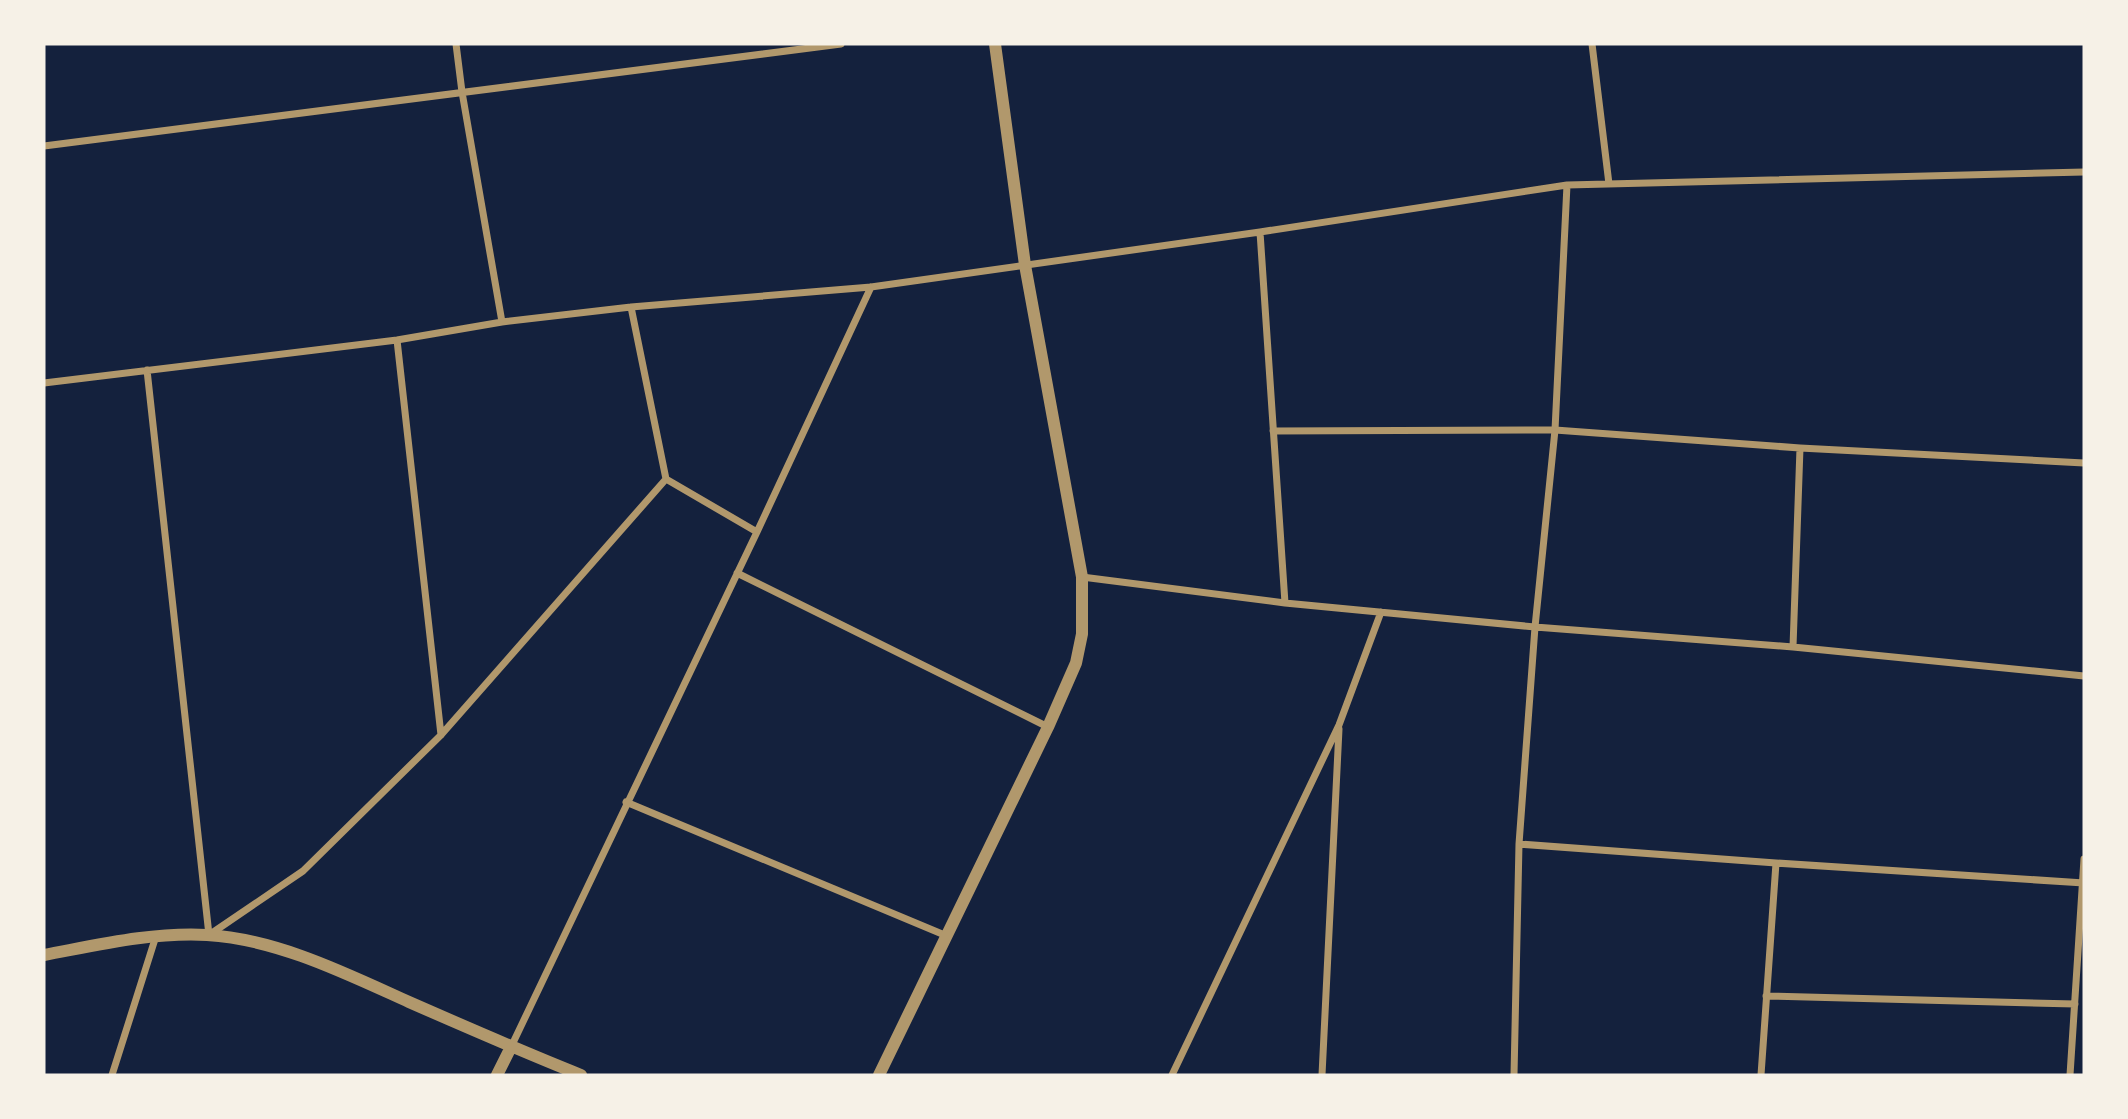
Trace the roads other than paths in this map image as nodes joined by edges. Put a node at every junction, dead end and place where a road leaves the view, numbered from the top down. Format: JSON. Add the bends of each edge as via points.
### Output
{"nodes":[{"id":1,"x":456,"y":44,"type":"edge"},
{"id":2,"x":841,"y":44,"type":"edge"},
{"id":3,"x":995,"y":44,"type":"edge"},
{"id":4,"x":1592,"y":44,"type":"edge"},
{"id":5,"x":462,"y":92,"type":"junction"},
{"id":6,"x":44,"y":146,"type":"edge"},
{"id":7,"x":2084,"y":172,"type":"edge"},
{"id":8,"x":1608,"y":184,"type":"junction"},
{"id":9,"x":1567,"y":185,"type":"junction"},
{"id":10,"x":1260,"y":232,"type":"junction"},
{"id":11,"x":1025,"y":265,"type":"junction"},
{"id":12,"x":871,"y":287,"type":"junction"},
{"id":13,"x":631,"y":306,"type":"junction"},
{"id":14,"x":502,"y":322,"type":"junction"},
{"id":15,"x":397,"y":340,"type":"junction"},
{"id":16,"x":146,"y":370,"type":"junction"},
{"id":17,"x":44,"y":383,"type":"edge"},
{"id":18,"x":1555,"y":430,"type":"junction"},
{"id":19,"x":1273,"y":431,"type":"junction"},
{"id":20,"x":1800,"y":448,"type":"junction"},
{"id":21,"x":2084,"y":463,"type":"edge"},
{"id":22,"x":666,"y":479,"type":"junction"},
{"id":23,"x":757,"y":532,"type":"junction"},
{"id":24,"x":737,"y":573,"type":"junction"},
{"id":25,"x":1082,"y":577,"type":"junction"},
{"id":26,"x":1285,"y":603,"type":"junction"},
{"id":27,"x":1381,"y":612,"type":"junction"},
{"id":28,"x":1535,"y":627,"type":"junction"},
{"id":29,"x":1793,"y":647,"type":"junction"},
{"id":30,"x":2084,"y":676,"type":"edge"},
{"id":31,"x":1339,"y":725,"type":"junction"},
{"id":32,"x":1048,"y":727,"type":"junction"},
{"id":33,"x":441,"y":735,"type":"junction"},
{"id":34,"x":626,"y":802,"type":"junction"},
{"id":35,"x":1519,"y":844,"type":"junction"},
{"id":36,"x":2084,"y":859,"type":"edge"},
{"id":37,"x":1776,"y":863,"type":"junction"},
{"id":38,"x":2084,"y":883,"type":"edge"},
{"id":39,"x":156,"y":935,"type":"junction"},
{"id":40,"x":209,"y":935,"type":"junction"},
{"id":41,"x":947,"y":936,"type":"junction"},
{"id":42,"x":44,"y":955,"type":"edge"},
{"id":43,"x":1766,"y":996,"type":"junction"},
{"id":44,"x":2075,"y":1004,"type":"junction"},
{"id":45,"x":511,"y":1047,"type":"junction"},
{"id":46,"x":112,"y":1075,"type":"edge"},
{"id":47,"x":497,"y":1075,"type":"edge"},
{"id":48,"x":581,"y":1075,"type":"edge"},
{"id":49,"x":879,"y":1075,"type":"edge"},
{"id":50,"x":1172,"y":1075,"type":"edge"},
{"id":51,"x":1322,"y":1075,"type":"edge"},
{"id":52,"x":1514,"y":1075,"type":"edge"},
{"id":53,"x":1761,"y":1075,"type":"edge"},
{"id":54,"x":2070,"y":1075,"type":"edge"}],
"edges":[{"from":1,"to":5,"type":"street"},
{"from":2,"to":5,"type":"street"},
{"from":3,"to":11,"type":"street"},
{"from":4,"to":8,"type":"street"},
{"from":5,"to":6,"type":"street"},
{"from":5,"to":14,"type":"street"},
{"from":7,"to":8,"type":"street"},
{"from":8,"to":9,"type":"street"},
{"from":9,"to":10,"type":"street"},
{"from":9,"to":18,"type":"street"},
{"from":10,"to":11,"type":"street"},
{"from":10,"to":19,"type":"street"},
{"from":11,"to":12,"type":"street"},
{"from":11,"to":25,"type":"street"},
{"from":12,"to":13,"type":"street"},
{"from":12,"to":23,"type":"street"},
{"from":13,"to":14,"type":"street"},
{"from":13,"to":22,"type":"street"},
{"from":14,"to":15,"type":"street"},
{"from":15,"to":16,"type":"street"},
{"from":15,"to":33,"type":"street"},
{"from":16,"to":17,"type":"street"},
{"from":16,"to":40,"type":"street"},
{"from":18,"to":19,"type":"street"},
{"from":18,"to":20,"type":"street"},
{"from":18,"to":28,"type":"street"},
{"from":19,"to":26,"type":"street"},
{"from":20,"to":21,"type":"street"},
{"from":20,"to":29,"type":"street"},
{"from":22,"to":23,"type":"street"},
{"from":22,"to":33,"type":"street"},
{"from":23,"to":24,"type":"street"},
{"from":24,"to":32,"type":"street"},
{"from":24,"to":34,"type":"street"},
{"from":25,"to":26,"type":"street"},
{"from":25,"to":32,"type":"street","via":[[1082,634],[1076,663]]},
{"from":26,"to":27,"type":"street"},
{"from":27,"to":28,"type":"street"},
{"from":27,"to":31,"type":"street"},
{"from":28,"to":29,"type":"street"},
{"from":28,"to":35,"type":"street"},
{"from":29,"to":30,"type":"street"},
{"from":31,"to":50,"type":"street"},
{"from":31,"to":51,"type":"street"},
{"from":32,"to":41,"type":"street"},
{"from":33,"to":40,"type":"street","via":[[303,871]]},
{"from":34,"to":41,"type":"street"},
{"from":34,"to":45,"type":"street"},
{"from":35,"to":37,"type":"street"},
{"from":35,"to":52,"type":"street"},
{"from":36,"to":38,"type":"street"},
{"from":37,"to":38,"type":"street"},
{"from":37,"to":43,"type":"street"},
{"from":38,"to":44,"type":"street"},
{"from":39,"to":40,"type":"street"},
{"from":39,"to":42,"type":"street"},
{"from":39,"to":46,"type":"street"},
{"from":40,"to":45,"type":"street","via":[[266,945],[337,970]]},
{"from":41,"to":49,"type":"street"},
{"from":43,"to":44,"type":"street"},
{"from":43,"to":53,"type":"street"},
{"from":44,"to":54,"type":"street"},
{"from":45,"to":47,"type":"street"},
{"from":45,"to":48,"type":"street"}]}
